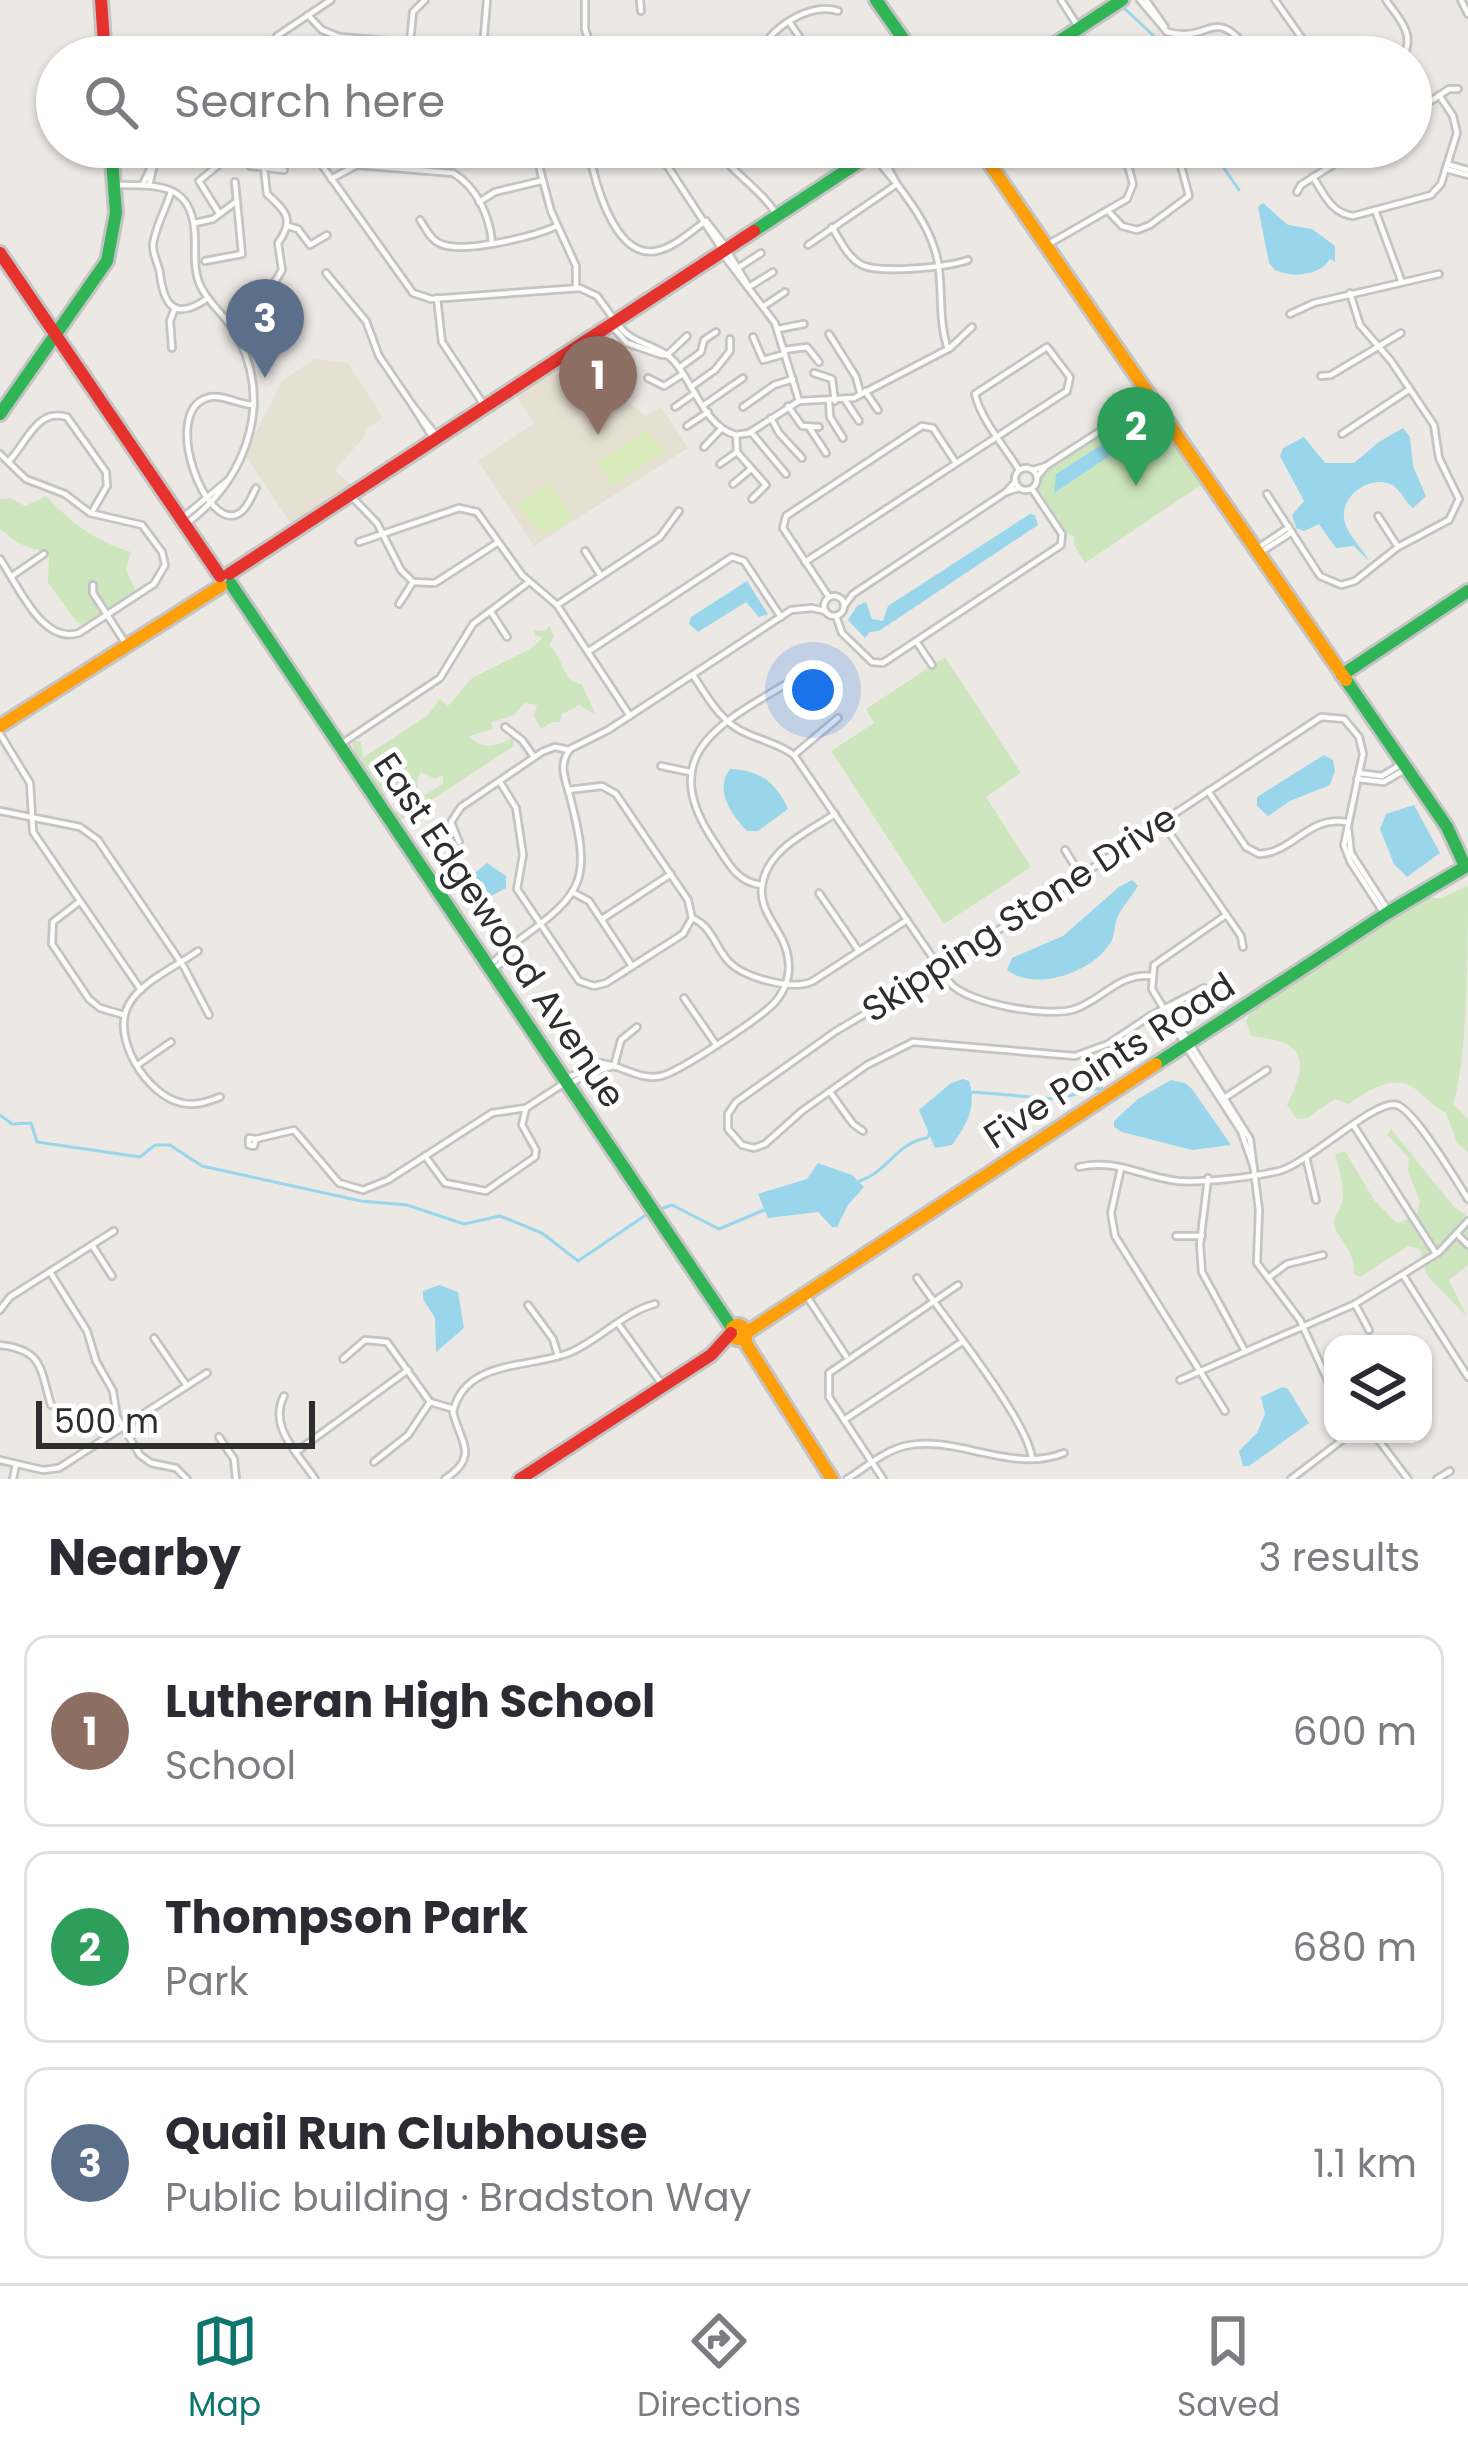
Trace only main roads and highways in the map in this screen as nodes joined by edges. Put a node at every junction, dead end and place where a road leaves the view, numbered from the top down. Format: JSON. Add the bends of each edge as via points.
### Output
{"nodes":[{"id":1,"x":100,"y":0,"type":"edge"},
{"id":2,"x":876,"y":0,"type":"edge"},
{"id":3,"x":1122,"y":0,"type":"edge"},
{"id":4,"x":103,"y":36,"type":"edge"},
{"id":5,"x":901,"y":36,"type":"edge"},
{"id":6,"x":1067,"y":36,"type":"edge"},
{"id":7,"x":113,"y":168,"type":"edge"},
{"id":8,"x":849,"y":168,"type":"edge"},
{"id":9,"x":993,"y":168,"type":"edge"},
{"id":10,"x":0,"y":253,"type":"edge"},
{"id":11,"x":56,"y":335,"type":"junction"},
{"id":12,"x":0,"y":414,"type":"edge"},
{"id":13,"x":225,"y":580,"type":"junction"},
{"id":14,"x":1468,"y":591,"type":"edge"},
{"id":15,"x":1342,"y":675,"type":"junction"},
{"id":16,"x":0,"y":730,"type":"edge"},
{"id":17,"x":1466,"y":865,"type":"edge"},
{"id":18,"x":738,"y":1332,"type":"junction"},
{"id":19,"x":520,"y":1479,"type":"edge"},
{"id":20,"x":832,"y":1479,"type":"edge"}],
"edges":[{"from":1,"to":4,"type":"main road"},
{"from":2,"to":5,"type":"main road"},
{"from":3,"to":6,"type":"main road"},
{"from":7,"to":11,"type":"main road","via":[[109,256]]},
{"from":8,"to":13,"type":"main road"},
{"from":9,"to":15,"type":"main road"},
{"from":10,"to":11,"type":"main road"},
{"from":11,"to":12,"type":"main road"},
{"from":11,"to":13,"type":"main road","name":"East Edgewood Avenue"},
{"from":13,"to":16,"type":"main road"},
{"from":13,"to":18,"type":"main road","name":"East Edgewood Avenue"},
{"from":14,"to":15,"type":"main road"},
{"from":15,"to":17,"type":"main road"},
{"from":17,"to":18,"type":"main road","name":"Five Points Road"},
{"from":18,"to":19,"type":"main road","name":"Five Points Road"},
{"from":18,"to":20,"type":"main road","name":"East Edgewood Avenue"}]}
